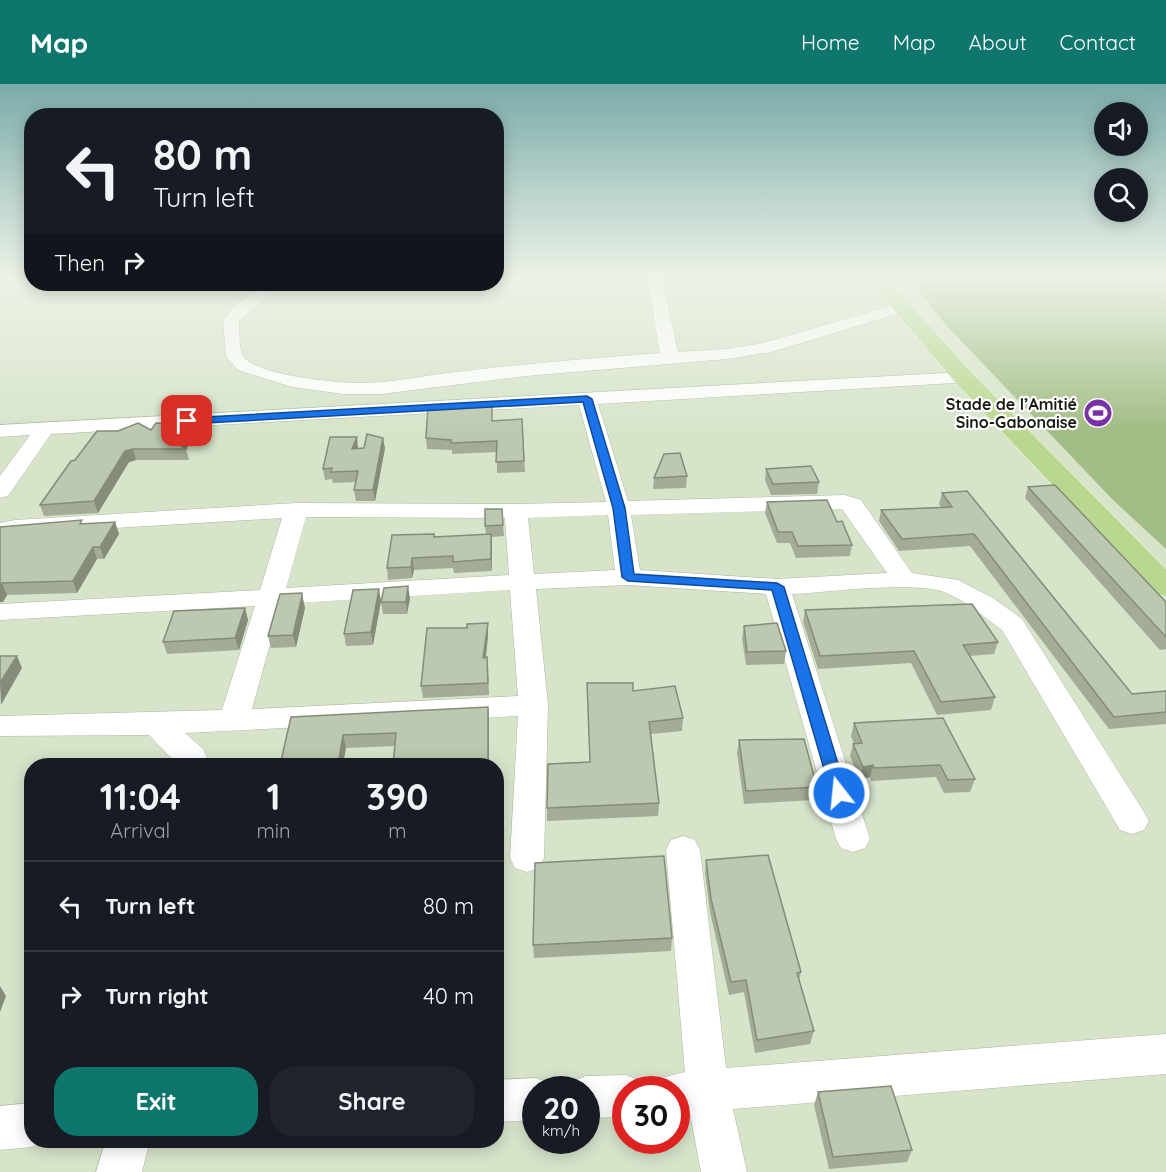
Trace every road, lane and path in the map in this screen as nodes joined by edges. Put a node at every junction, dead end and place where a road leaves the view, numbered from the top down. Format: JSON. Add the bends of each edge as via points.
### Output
{"nodes":[{"id":1,"x":231,"y":329,"type":"edge"},
{"id":2,"x":664,"y":329,"type":"edge"},
{"id":3,"x":830,"y":329,"type":"edge"},
{"id":4,"x":920,"y":329,"type":"edge"},
{"id":5,"x":670,"y":357,"type":"junction"},
{"id":6,"x":964,"y":378,"type":"junction"},
{"id":7,"x":587,"y":399,"type":"junction"},
{"id":8,"x":45,"y":429,"type":"junction"},
{"id":9,"x":0,"y":431,"type":"edge"},
{"id":10,"x":0,"y":491,"type":"edge"},
{"id":11,"x":619,"y":508,"type":"junction"},
{"id":12,"x":296,"y":510,"type":"junction"},
{"id":13,"x":516,"y":511,"type":"junction"},
{"id":14,"x":0,"y":530,"type":"edge"},
{"id":15,"x":628,"y":577,"type":"junction"},
{"id":16,"x":904,"y":580,"type":"junction"},
{"id":17,"x":521,"y":582,"type":"junction"},
{"id":18,"x":777,"y":587,"type":"junction"},
{"id":19,"x":1166,"y":587,"type":"edge"},
{"id":20,"x":271,"y":597,"type":"junction"},
{"id":21,"x":0,"y":612,"type":"edge"},
{"id":22,"x":533,"y":705,"type":"junction"},
{"id":23,"x":234,"y":720,"type":"junction"},
{"id":24,"x":156,"y":724,"type":"junction"},
{"id":25,"x":0,"y":726,"type":"edge"},
{"id":26,"x":192,"y":758,"type":"edge"},
{"id":27,"x":1132,"y":821,"type":"dead end"},
{"id":28,"x":853,"y":839,"type":"dead end"},
{"id":29,"x":683,"y":850,"type":"dead end"},
{"id":30,"x":527,"y":858,"type":"dead end"},
{"id":31,"x":1166,"y":1054,"type":"edge"},
{"id":32,"x":692,"y":1093,"type":"edge"},
{"id":33,"x":522,"y":1100,"type":"edge"},
{"id":34,"x":504,"y":1101,"type":"edge"},
{"id":35,"x":24,"y":1126,"type":"edge"},
{"id":36,"x":0,"y":1128,"type":"edge"},
{"id":37,"x":126,"y":1148,"type":"edge"},
{"id":38,"x":119,"y":1172,"type":"edge"},
{"id":39,"x":724,"y":1172,"type":"edge"}],
"edges":[{"from":1,"to":5,"type":"street","via":[[237,360],[255,373],[354,389]]},
{"from":2,"to":5,"type":"street"},
{"from":3,"to":5,"type":"street","via":[[765,348]]},
{"from":4,"to":6,"type":"main road"},
{"from":6,"to":7,"type":"street"},
{"from":6,"to":19,"type":"main road"},
{"from":7,"to":8,"type":"street"},
{"from":7,"to":11,"type":"street"},
{"from":8,"to":9,"type":"street"},
{"from":8,"to":10,"type":"street"},
{"from":11,"to":13,"type":"street"},
{"from":11,"to":15,"type":"street"},
{"from":11,"to":16,"type":"street","via":[[845,502],[853,505]]},
{"from":12,"to":13,"type":"street"},
{"from":12,"to":14,"type":"street"},
{"from":12,"to":20,"type":"street"},
{"from":13,"to":17,"type":"street"},
{"from":15,"to":17,"type":"street"},
{"from":15,"to":18,"type":"street"},
{"from":16,"to":18,"type":"street"},
{"from":16,"to":27,"type":"street","via":[[949,585],[1012,624]]},
{"from":17,"to":20,"type":"street"},
{"from":17,"to":22,"type":"street"},
{"from":18,"to":28,"type":"street"},
{"from":20,"to":21,"type":"street"},
{"from":20,"to":23,"type":"street"},
{"from":22,"to":23,"type":"street"},
{"from":22,"to":30,"type":"street"},
{"from":23,"to":24,"type":"street"},
{"from":24,"to":25,"type":"street"},
{"from":24,"to":26,"type":"street"},
{"from":29,"to":32,"type":"street"},
{"from":31,"to":32,"type":"street"},
{"from":32,"to":39,"type":"street"},
{"from":33,"to":34,"type":"street"},
{"from":35,"to":36,"type":"street"},
{"from":37,"to":38,"type":"street"}]}
